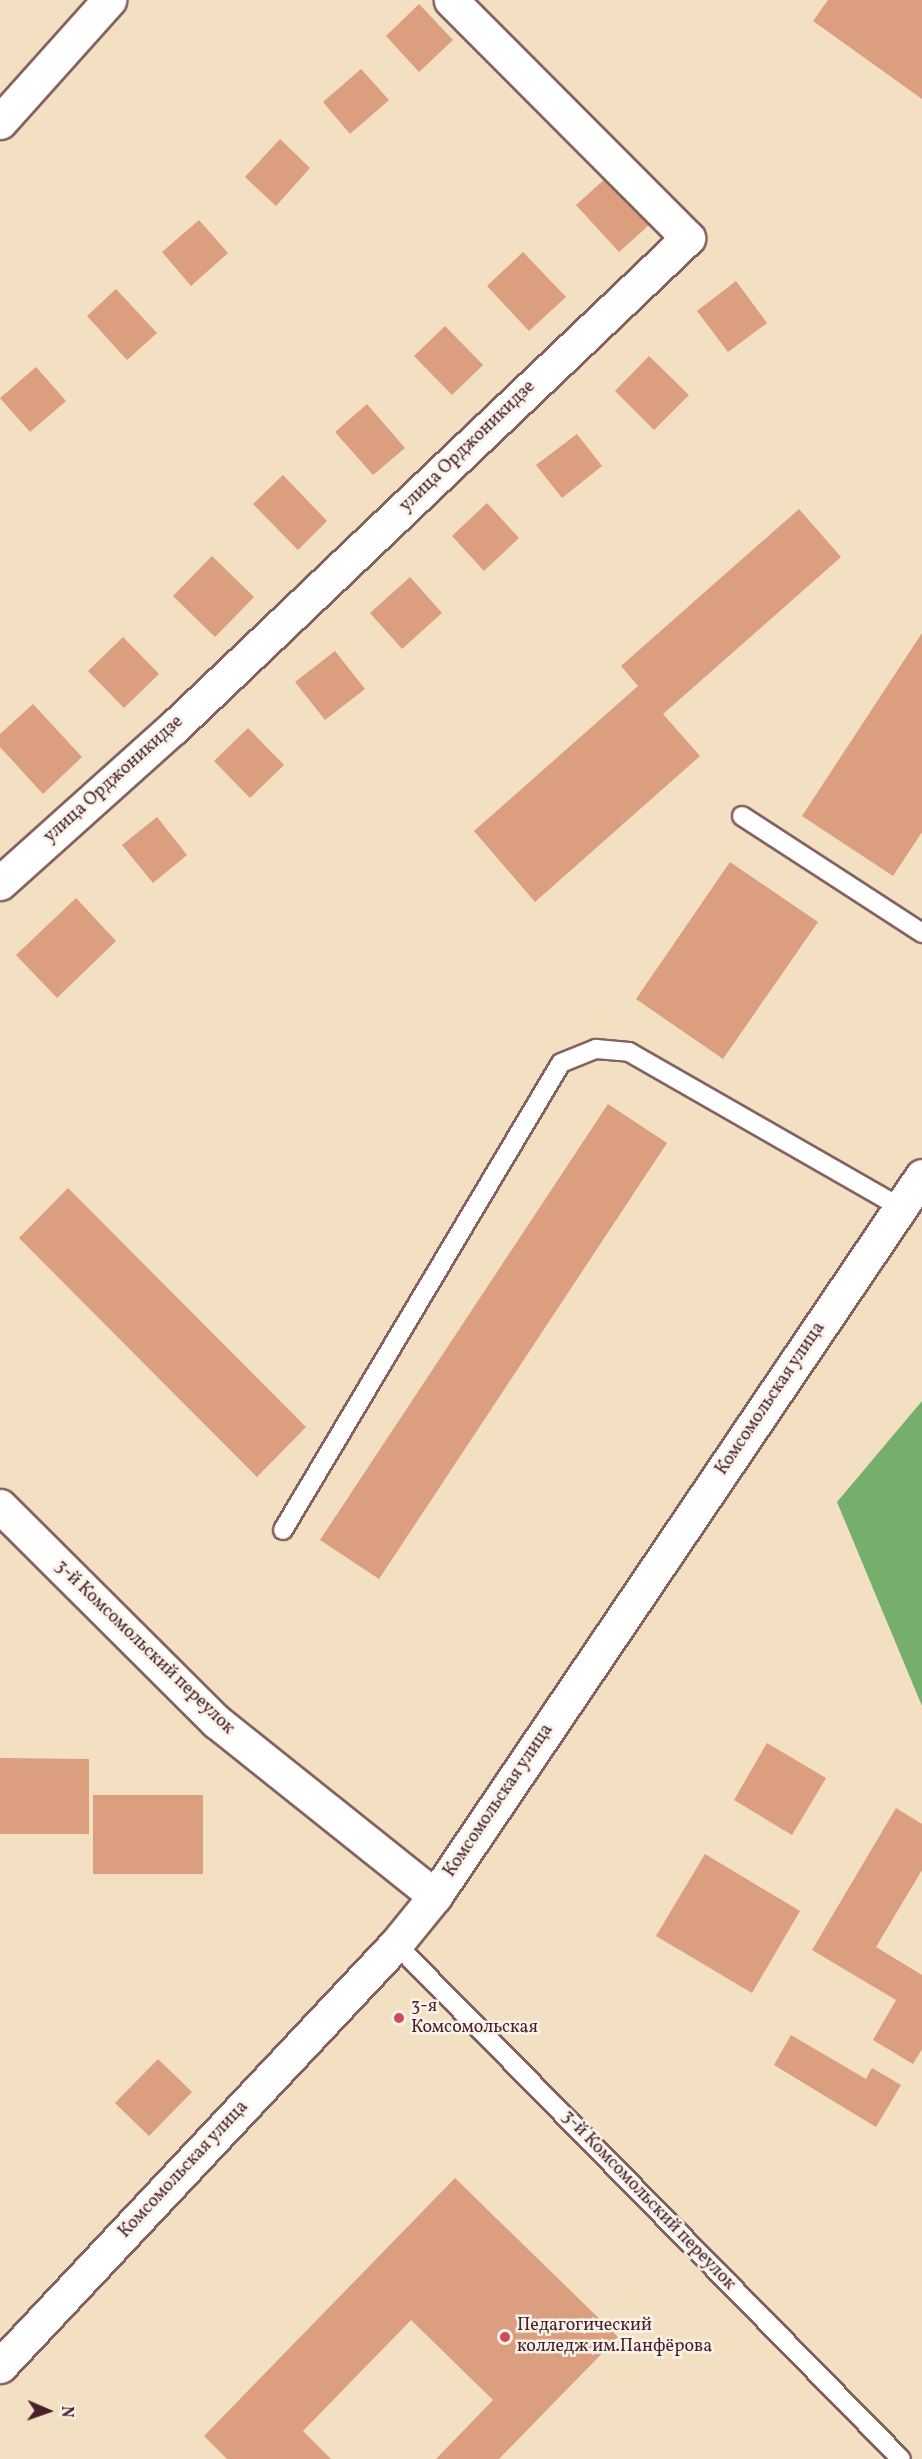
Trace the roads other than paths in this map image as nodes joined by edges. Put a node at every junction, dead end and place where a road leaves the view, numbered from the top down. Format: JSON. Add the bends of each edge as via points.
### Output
{"nodes":[{"id":1,"x":108,"y":0,"type":"edge"},
{"id":2,"x":451,"y":0,"type":"edge"},
{"id":3,"x":0,"y":122,"type":"edge"},
{"id":4,"x":742,"y":816,"type":"dead end"},
{"id":5,"x":0,"y":883,"type":"edge"},
{"id":6,"x":922,"y":933,"type":"edge"},
{"id":7,"x":922,"y":1176,"type":"edge"},
{"id":8,"x":901,"y":1208,"type":"junction"},
{"id":9,"x":0,"y":1506,"type":"edge"},
{"id":10,"x":283,"y":1530,"type":"dead end"},
{"id":11,"x":435,"y":1896,"type":"junction"},
{"id":12,"x":396,"y":1944,"type":"junction"},
{"id":13,"x":0,"y":2366,"type":"edge"},
{"id":14,"x":901,"y":2459,"type":"edge"}],
"edges":[{"from":1,"to":3,"type":"street"},
{"from":2,"to":5,"type":"street","name":"улица Орджоникидзе","via":[[688,238],[173,728]]},
{"from":4,"to":6,"type":"lane"},
{"from":7,"to":8,"type":"street","name":"Комсомольская улица"},
{"from":8,"to":10,"type":"lane","via":[[629,1052],[596,1049],[561,1063]]},
{"from":8,"to":11,"type":"street","name":"Комсомольская улица"},
{"from":9,"to":11,"type":"street","name":"3-й Комсомольский переулок","via":[[217,1722]]},
{"from":11,"to":12,"type":"street","name":"Комсомольская улица"},
{"from":12,"to":13,"type":"street","name":"Комсомольская улица"},
{"from":12,"to":14,"type":"lane","name":"3-й Комсомольский переулок"}]}
